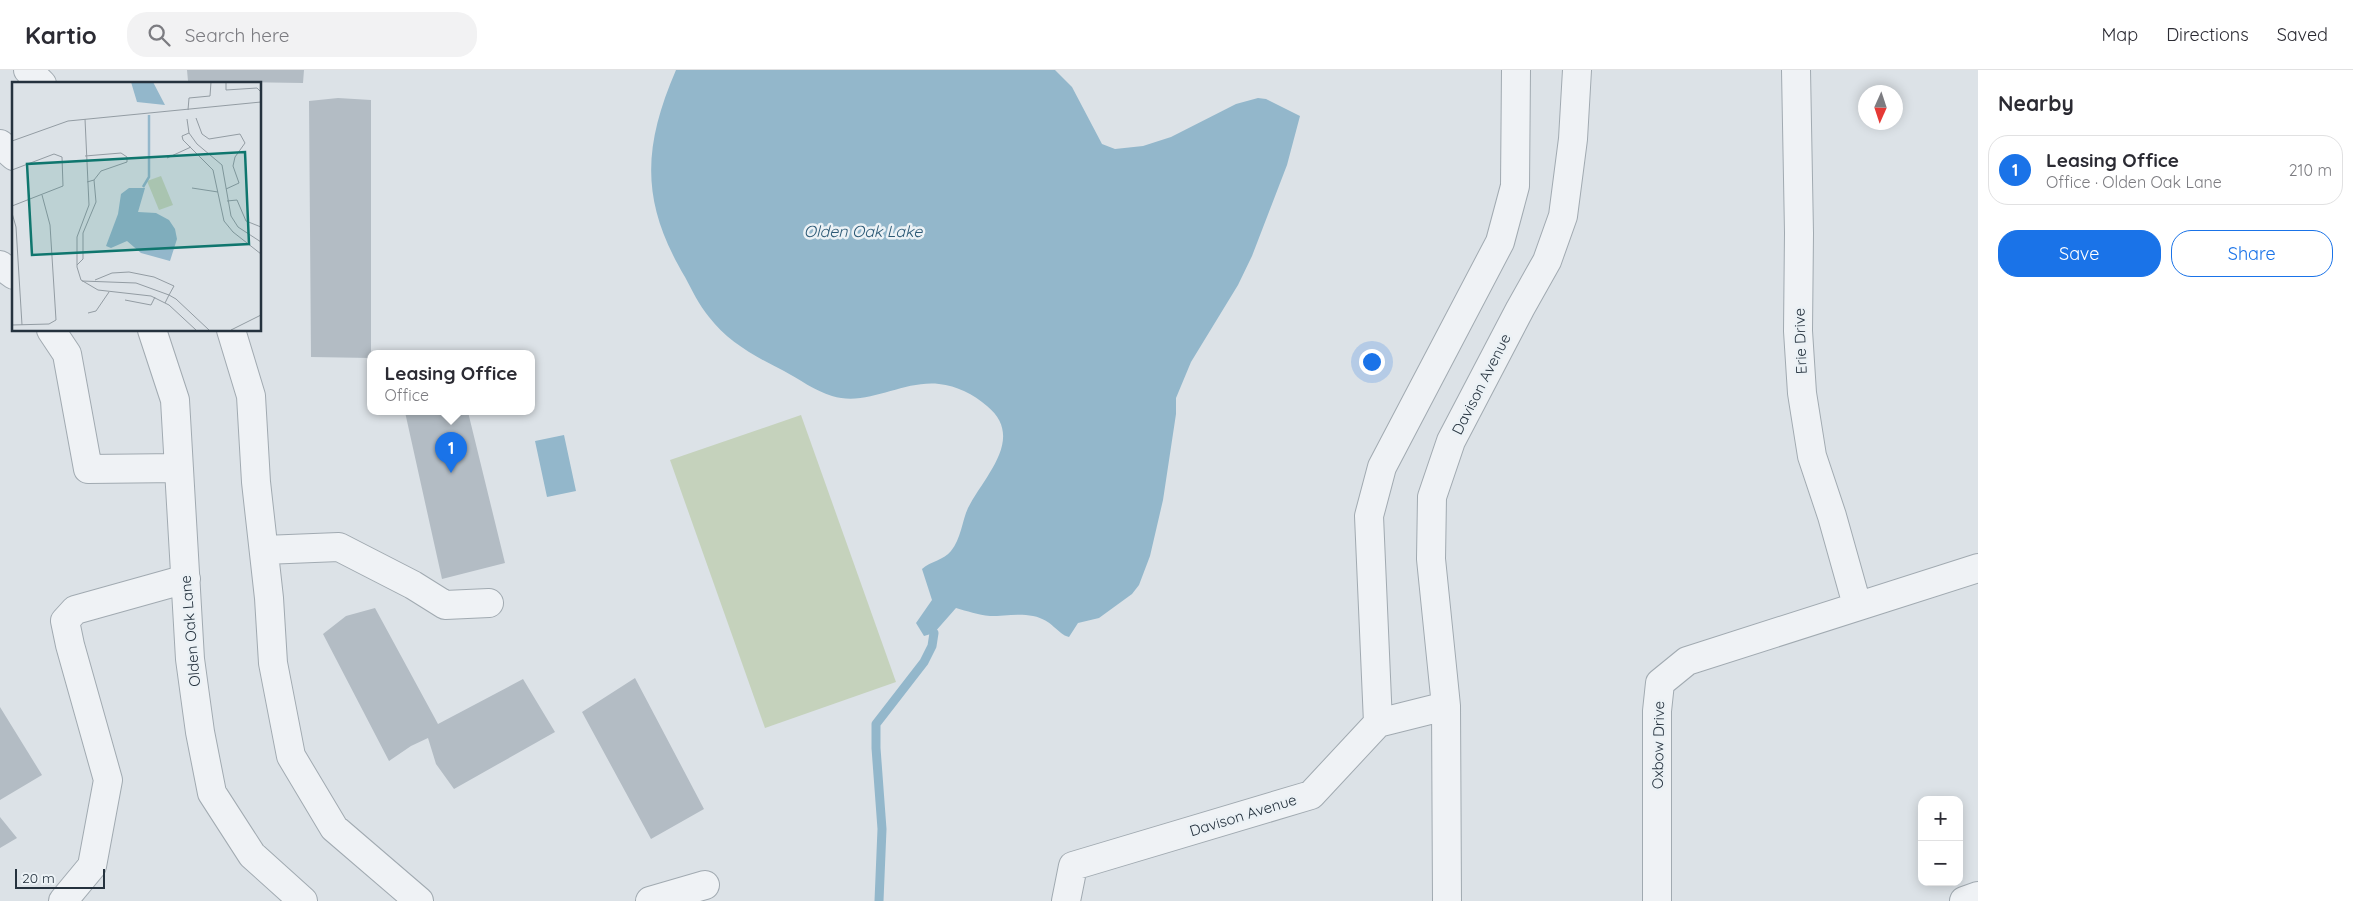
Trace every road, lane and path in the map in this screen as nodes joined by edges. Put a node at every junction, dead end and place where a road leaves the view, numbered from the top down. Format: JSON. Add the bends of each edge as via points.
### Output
{"nodes":[{"id":1,"x":28,"y":70,"type":"edge"},
{"id":2,"x":1516,"y":70,"type":"edge"},
{"id":3,"x":1577,"y":70,"type":"edge"},
{"id":4,"x":1796,"y":70,"type":"edge"},
{"id":5,"x":40,"y":82,"type":"edge"},
{"id":6,"x":0,"y":144,"type":"edge"},
{"id":7,"x":12,"y":154,"type":"edge"},
{"id":8,"x":0,"y":265,"type":"edge"},
{"id":9,"x":12,"y":273,"type":"edge"},
{"id":10,"x":52,"y":331,"type":"edge"},
{"id":11,"x":152,"y":331,"type":"edge"},
{"id":12,"x":231,"y":331,"type":"edge"},
{"id":13,"x":179,"y":468,"type":"junction"},
{"id":14,"x":264,"y":550,"type":"junction"},
{"id":15,"x":1978,"y":568,"type":"edge"},
{"id":16,"x":186,"y":579,"type":"junction"},
{"id":17,"x":489,"y":603,"type":"dead end"},
{"id":18,"x":1857,"y":606,"type":"junction"},
{"id":19,"x":1446,"y":706,"type":"junction"},
{"id":20,"x":1378,"y":724,"type":"junction"},
{"id":21,"x":704,"y":884,"type":"dead end"},
{"id":22,"x":1978,"y":896,"type":"edge"},
{"id":23,"x":63,"y":901,"type":"edge"},
{"id":24,"x":303,"y":901,"type":"edge"},
{"id":25,"x":419,"y":901,"type":"edge"},
{"id":26,"x":650,"y":901,"type":"edge"},
{"id":27,"x":1066,"y":901,"type":"edge"},
{"id":28,"x":1447,"y":901,"type":"edge"},
{"id":29,"x":1657,"y":901,"type":"edge"},
{"id":30,"x":1964,"y":901,"type":"edge"}],
"edges":[{"from":1,"to":5,"type":"street"},
{"from":2,"to":20,"type":"street","via":[[1515,186],[1500,242],[1382,467],[1370,516]]},
{"from":3,"to":19,"type":"street","name":"Davison Avenue","via":[[1573,139],[1563,216],[1547,261],[1451,441],[1432,497],[1431,558]]},
{"from":4,"to":18,"type":"street","name":"Erie Drive","via":[[1798,331],[1802,393],[1812,456]]},
{"from":6,"to":7,"type":"street"},
{"from":8,"to":9,"type":"street"},
{"from":10,"to":13,"type":"street","via":[[67,354],[88,469]]},
{"from":11,"to":13,"type":"street","name":"Olden Oak Lane","via":[[175,400]]},
{"from":12,"to":14,"type":"street","via":[[252,396],[256,482]]},
{"from":13,"to":16,"type":"street","name":"Olden Oak Lane"},
{"from":14,"to":17,"type":"street","via":[[339,547],[413,584],[445,605]]},
{"from":14,"to":25,"type":"street","via":[[273,662],[291,756],[334,828]]},
{"from":15,"to":18,"type":"street"},
{"from":16,"to":23,"type":"street","via":[[75,610],[65,621],[108,780],[92,866]]},
{"from":16,"to":24,"type":"street","name":"Olden Oak Lane","via":[[190,659],[212,793],[252,855]]},
{"from":18,"to":29,"type":"street","name":"Oxbow Drive","via":[[1687,661],[1660,683],[1657,712]]},
{"from":19,"to":20,"type":"street"},
{"from":19,"to":28,"type":"street","name":"Davison Avenue"},
{"from":20,"to":27,"type":"street","name":"Davison Avenue","via":[[1311,795],[1073,866]]},
{"from":21,"to":26,"type":"street"},
{"from":22,"to":30,"type":"street"}]}
